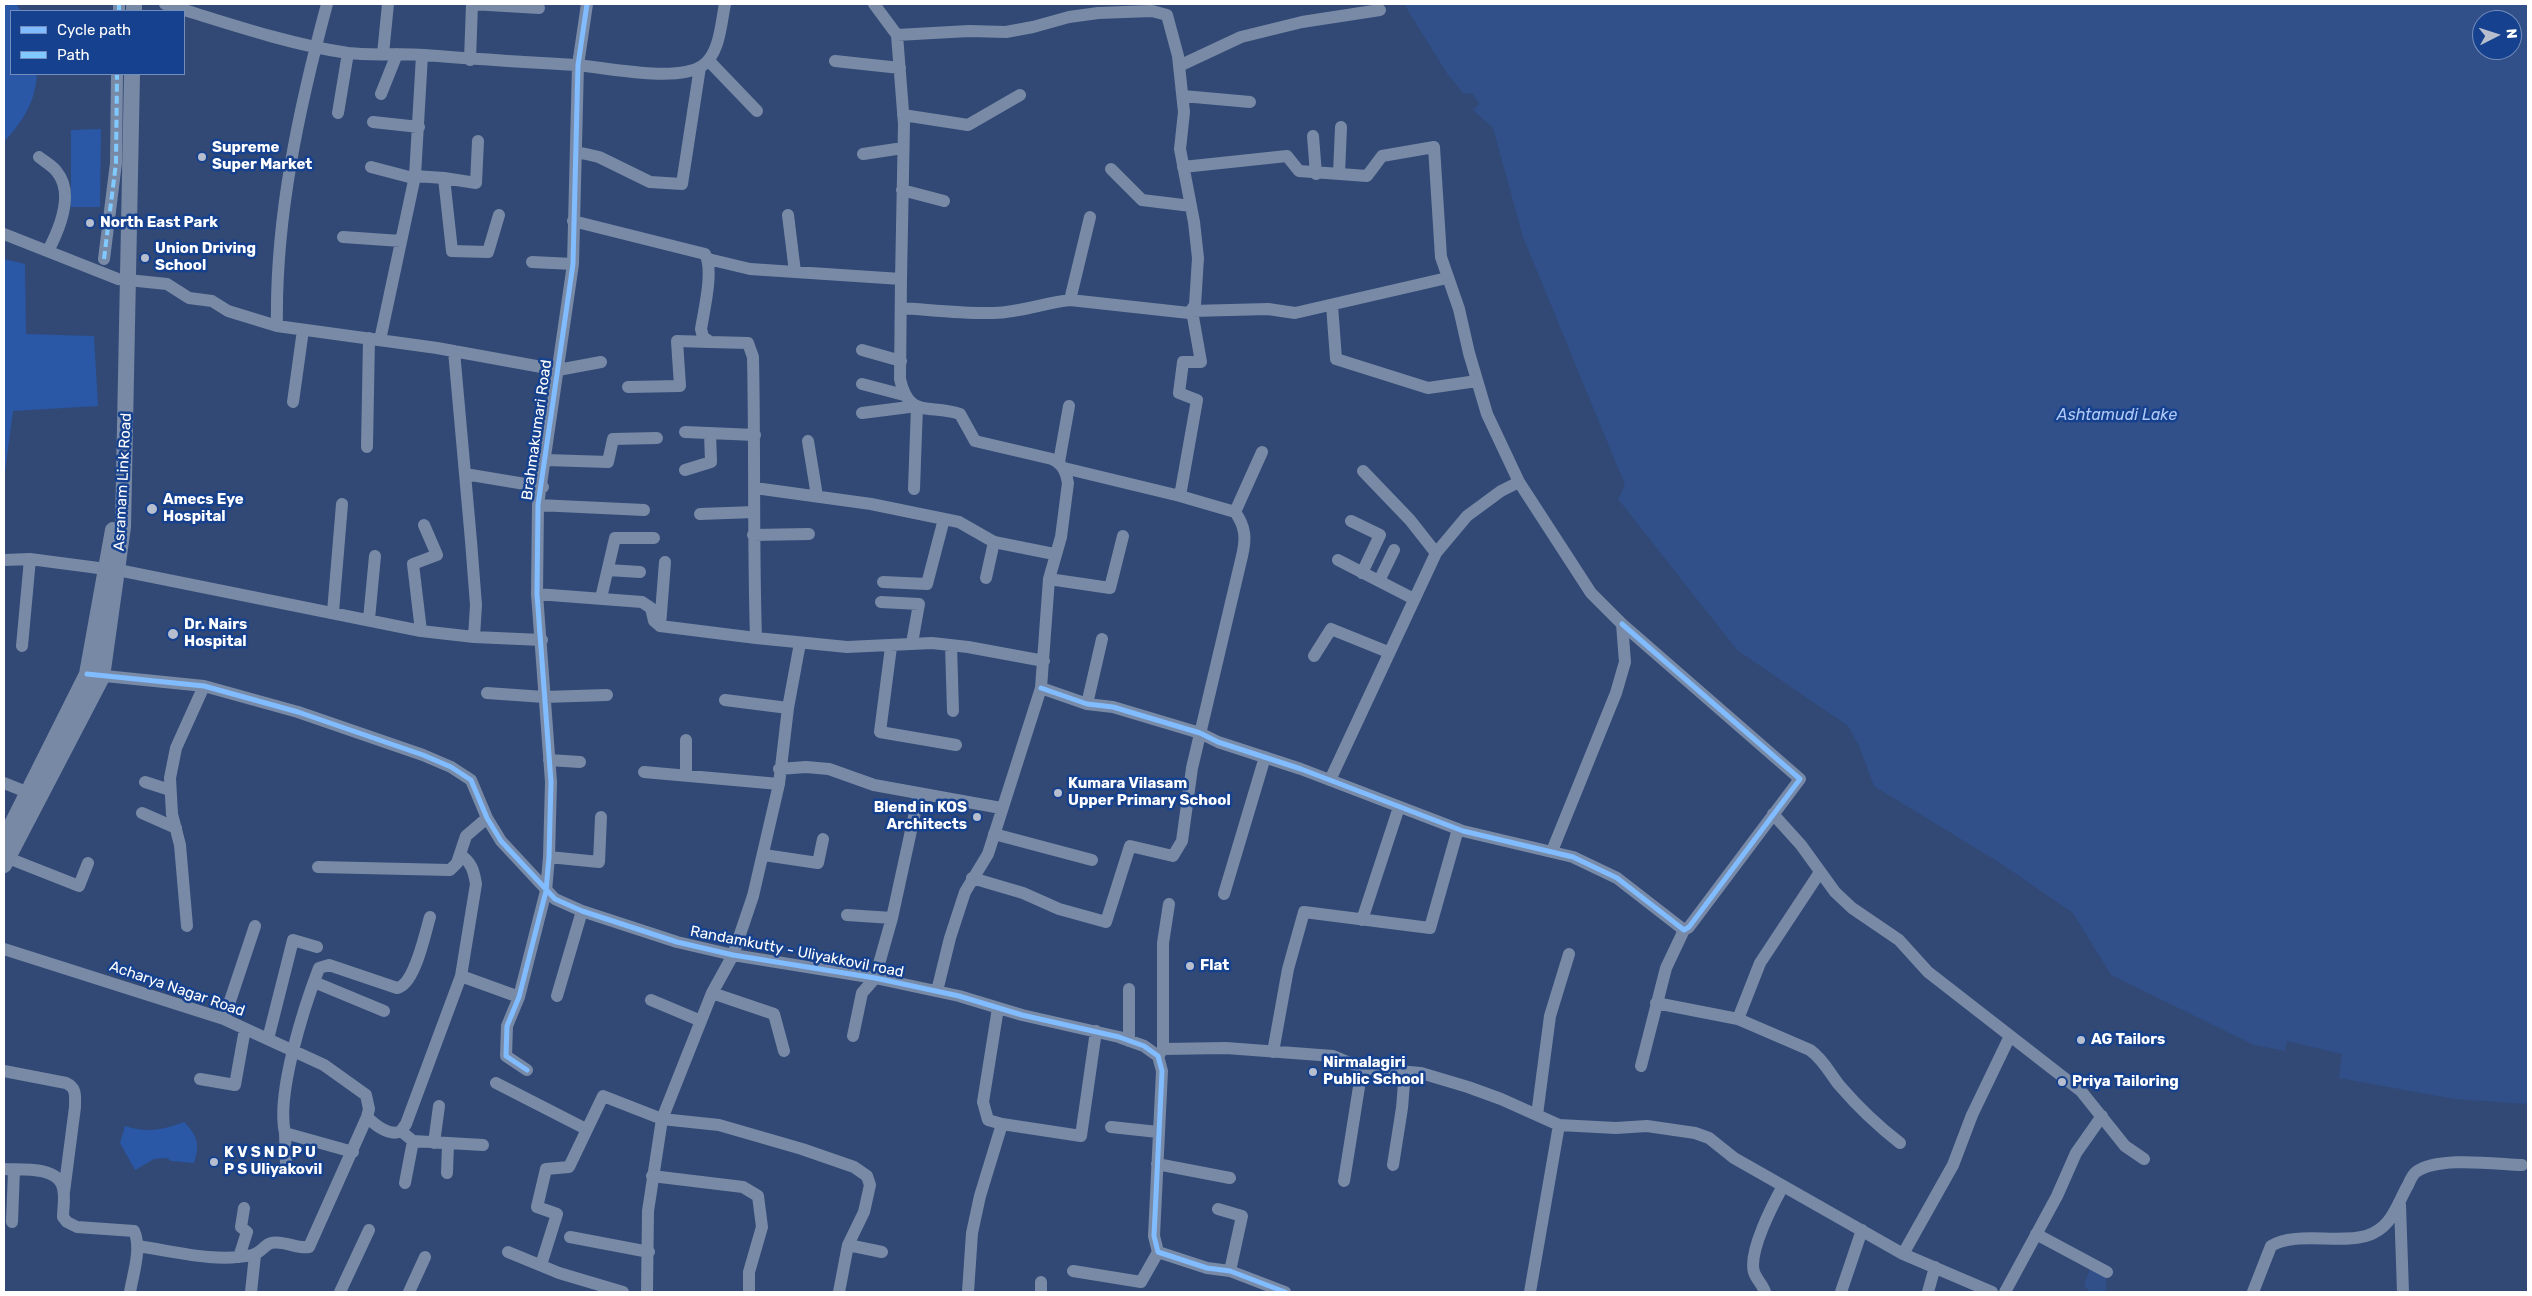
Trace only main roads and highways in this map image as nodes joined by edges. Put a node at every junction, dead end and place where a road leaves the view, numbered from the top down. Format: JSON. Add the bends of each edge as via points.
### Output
{"nodes":[{"id":1,"x":122,"y":75,"type":"edge"},
{"id":2,"x":132,"y":75,"type":"edge"},
{"id":3,"x":123,"y":280,"type":"junction"},
{"id":4,"x":95,"y":676,"type":"junction"},
{"id":5,"x":4,"y":840,"type":"edge"},
{"id":6,"x":6,"y":862,"type":"edge"}],
"edges":[{"from":1,"to":3,"type":"main road","name":"Asramam Link Road"},
{"from":2,"to":3,"type":"main road","name":"Asramam Link Road"},
{"from":3,"to":4,"type":"main road","name":"Asramam Link Road","via":[[126,468],[123,527],[112,570]]},
{"from":4,"to":5,"type":"main road","name":"Asramam Link Road"},
{"from":4,"to":6,"type":"main road","name":"Asramam Link Road"}]}
